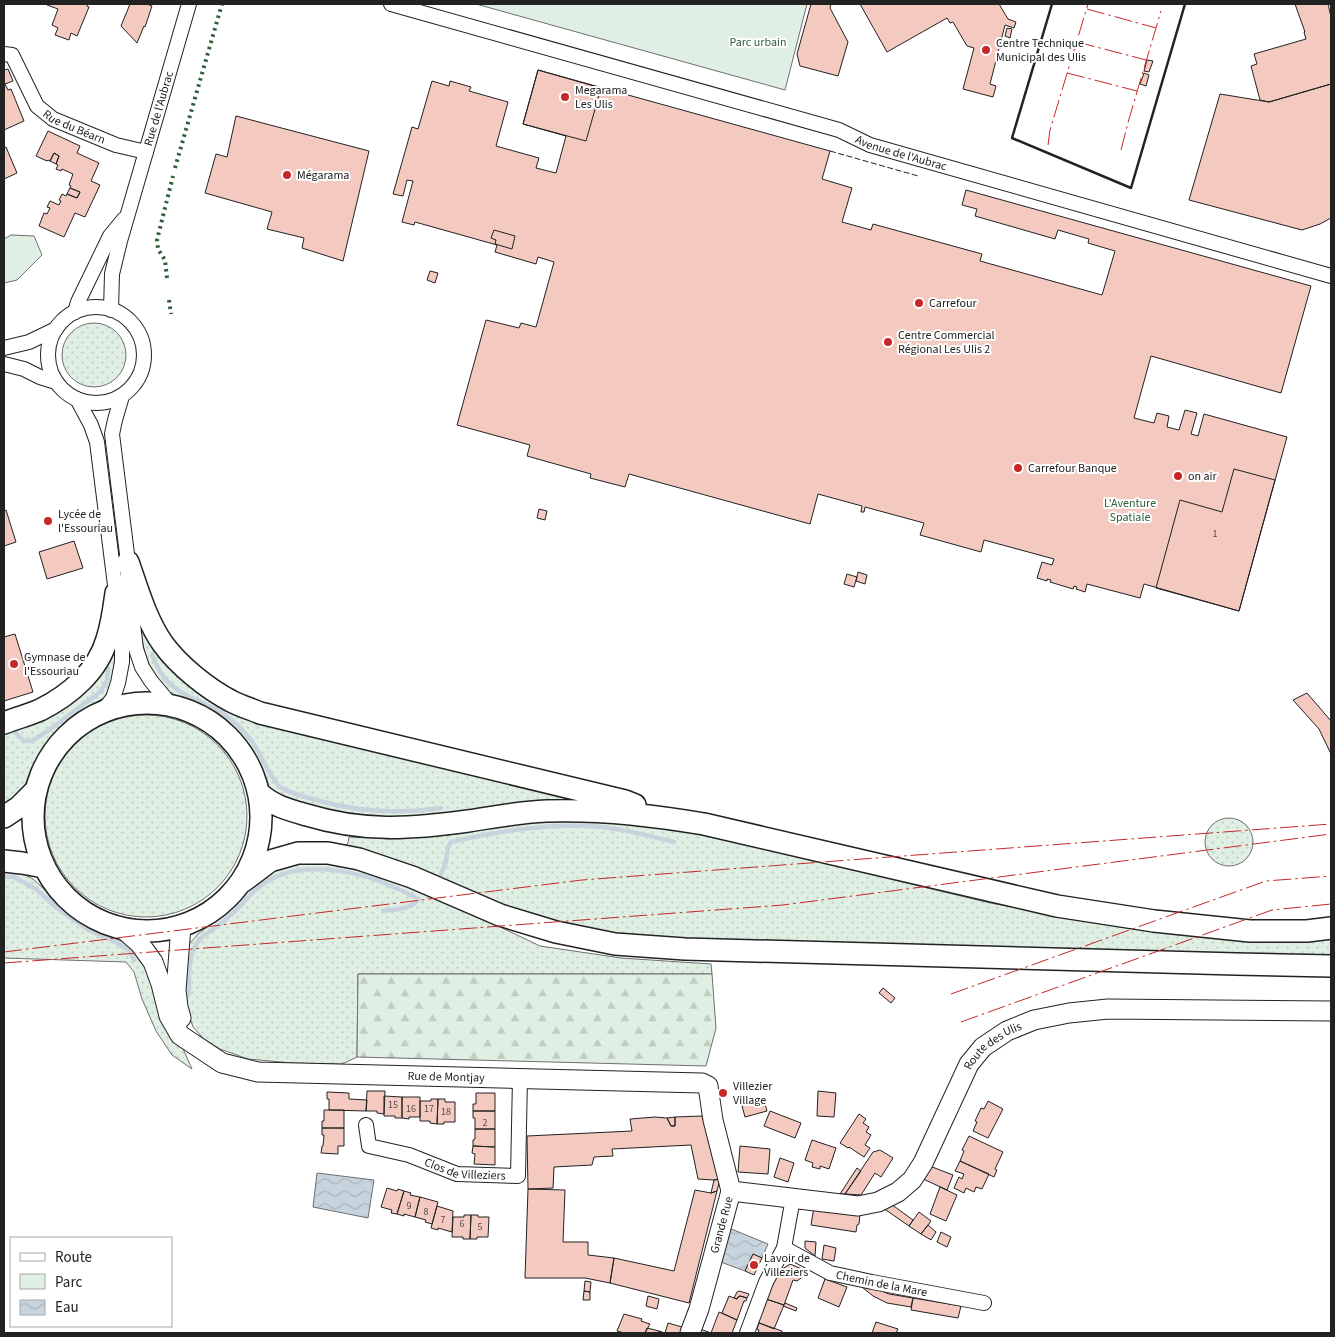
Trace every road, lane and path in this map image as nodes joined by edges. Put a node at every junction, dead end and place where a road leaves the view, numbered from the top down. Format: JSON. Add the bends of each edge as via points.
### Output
{"nodes":[{"id":1,"x":189,"y":4,"type":"edge"},
{"id":2,"x":391,"y":4,"type":"edge"},
{"id":3,"x":4,"y":54,"type":"edge"},
{"id":4,"x":146,"y":152,"type":"junction"},
{"id":5,"x":127,"y":214,"type":"junction"},
{"id":6,"x":1331,"y":276,"type":"edge"},
{"id":7,"x":111,"y":310,"type":"junction"},
{"id":8,"x":76,"y":312,"type":"junction"},
{"id":9,"x":56,"y":330,"type":"junction"},
{"id":10,"x":4,"y":348,"type":"edge"},
{"id":11,"x":4,"y":364,"type":"edge"},
{"id":12,"x":56,"y":382,"type":"junction"},
{"id":13,"x":122,"y":396,"type":"junction"},
{"id":14,"x":77,"y":399,"type":"junction"},
{"id":15,"x":128,"y":562,"type":"junction"},
{"id":16,"x":116,"y":593,"type":"junction"},
{"id":17,"x":171,"y":705,"type":"junction"},
{"id":18,"x":102,"y":712,"type":"junction"},
{"id":19,"x":4,"y":723,"type":"edge"},
{"id":20,"x":36,"y":790,"type":"junction"},
{"id":21,"x":259,"y":794,"type":"junction"},
{"id":22,"x":4,"y":817,"type":"edge"},
{"id":23,"x":668,"y":817,"type":"junction"},
{"id":24,"x":4,"y":862,"type":"edge"},
{"id":25,"x":44,"y":867,"type":"junction"},
{"id":26,"x":242,"y":882,"type":"junction"},
{"id":27,"x":181,"y":926,"type":"junction"},
{"id":28,"x":1331,"y":928,"type":"edge"},
{"id":29,"x":123,"y":929,"type":"junction"},
{"id":30,"x":1331,"y":966,"type":"edge"},
{"id":31,"x":1331,"y":1011,"type":"edge"},
{"id":32,"x":192,"y":1042,"type":"junction"},
{"id":33,"x":520,"y":1078,"type":"junction"},
{"id":34,"x":708,"y":1086,"type":"joint"},
{"id":35,"x":366,"y":1125,"type":"dead end"},
{"id":36,"x":731,"y":1191,"type":"junction"},
{"id":37,"x":793,"y":1198,"type":"junction"},
{"id":38,"x":784,"y":1248,"type":"junction"},
{"id":39,"x":984,"y":1303,"type":"dead end"},
{"id":40,"x":690,"y":1333,"type":"edge"},
{"id":41,"x":747,"y":1333,"type":"edge"}],
"edges":[{"from":1,"to":4,"type":"street","name":"Rue de l'Aubrac"},
{"from":2,"to":6,"type":"street","name":"Avenue de l'Aubrac","via":[[839,130],[870,145]]},
{"from":3,"to":4,"type":"street","name":"Rue du Béarn","via":[[12,55],[37,106],[53,119],[116,145]]},
{"from":4,"to":5,"type":"street","name":"Rue de l'Aubrac"},
{"from":5,"to":7,"type":"street","name":"Rue de l'Aubrac","via":[[112,274]]},
{"from":5,"to":8,"type":"street","name":"Rue de l'Aubrac","via":[[110,236]]},
{"from":7,"to":8,"type":"street","via":[[99,308]]},
{"from":7,"to":13,"type":"street","via":[[136,329],[144,354],[138,379]]},
{"from":8,"to":9,"type":"street"},
{"from":9,"to":10,"type":"street","via":[[29,342]]},
{"from":9,"to":12,"type":"street","via":[[48,356]]},
{"from":11,"to":12,"type":"street"},
{"from":12,"to":14,"type":"street"},
{"from":13,"to":14,"type":"street","via":[[92,403]]},
{"from":13,"to":15,"type":"street","via":[[112,434]]},
{"from":14,"to":16,"type":"street","via":[[97,442]]},
{"from":15,"to":17,"type":"street","via":[[136,649],[142,667]]},
{"from":15,"to":23,"type":"main road","via":[[149,619],[164,645],[207,687],[232,702],[260,713],[625,801]]},
{"from":16,"to":18,"type":"street","via":[[122,618],[122,662],[113,698]]},
{"from":16,"to":19,"type":"main road","via":[[107,640],[98,661],[85,678],[66,696]]},
{"from":17,"to":18,"type":"main road","via":[[140,703]]},
{"from":17,"to":21,"type":"main road","via":[[202,717],[228,736],[248,763]]},
{"from":18,"to":20,"type":"main road","via":[[72,730],[49,757]]},
{"from":20,"to":22,"type":"main road"},
{"from":20,"to":25,"type":"main road","via":[[32,816],[35,842]]},
{"from":21,"to":23,"type":"main road","via":[[269,802],[323,820],[381,828],[410,828],[544,811]]},
{"from":21,"to":26,"type":"main road","via":[[262,824],[256,854]]},
{"from":23,"to":28,"type":"main road","via":[[1057,906],[1250,931]]},
{"from":24,"to":25,"type":"main road"},
{"from":25,"to":29,"type":"main road","via":[[64,895],[91,917]]},
{"from":26,"to":27,"type":"main road","via":[[215,909]]},
{"from":26,"to":30,"type":"main road","via":[[270,861],[298,853],[328,853],[359,859],[412,877],[509,918],[615,944],[704,950]]},
{"from":27,"to":29,"type":"main road","via":[[152,931]]},
{"from":27,"to":32,"type":"street","via":[[176,990],[182,1021]]},
{"from":29,"to":32,"type":"street","name":"Rue de Montjay","via":[[153,962],[169,1016],[180,1035]]},
{"from":31,"to":37,"type":"street","name":"Route des Ulis","via":[[1108,1009],[1034,1020],[1007,1031],[983,1047],[969,1064],[923,1163],[912,1180],[898,1192],[878,1202],[858,1206]]},
{"from":32,"to":33,"type":"street","name":"Rue de Montjay","via":[[222,1063],[258,1072]]},
{"from":33,"to":34,"type":"street","name":"Rue de Montjay","via":[[702,1083]]},
{"from":33,"to":35,"type":"street","name":"Clos de Villeziers","via":[[518,1176],[457,1174],[409,1155],[369,1146]]},
{"from":34,"to":36,"type":"street","name":"Grande Rue"},
{"from":36,"to":37,"type":"street","name":"Route des Ulis"},
{"from":36,"to":40,"type":"street","name":"Grande Rue"},
{"from":37,"to":38,"type":"street"},
{"from":38,"to":39,"type":"street","name":"Chemin de la Mare","via":[[830,1273]]},
{"from":38,"to":41,"type":"street","via":[[766,1282]]}]}
